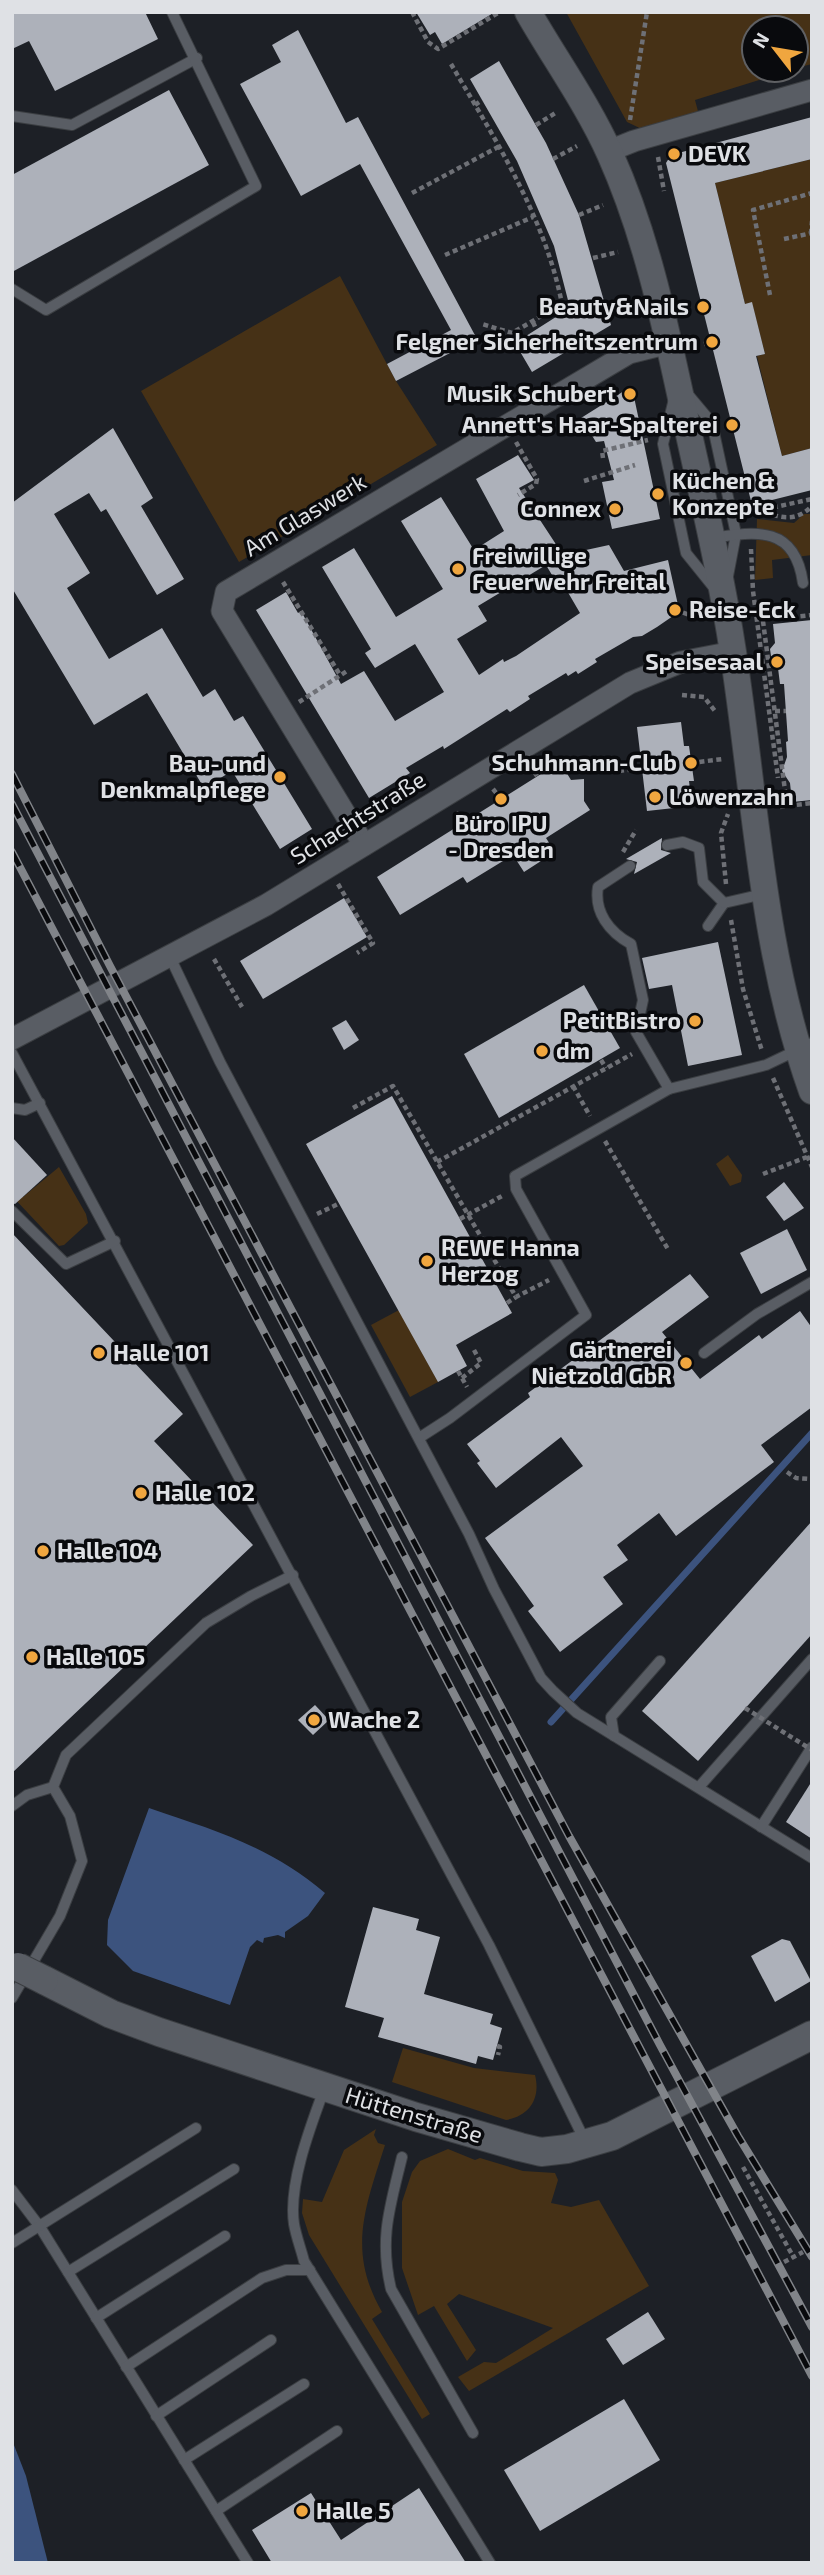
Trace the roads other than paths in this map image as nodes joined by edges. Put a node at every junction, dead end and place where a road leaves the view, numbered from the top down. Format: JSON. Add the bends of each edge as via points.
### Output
{"nodes":[{"id":1,"x":172,"y":12,"type":"edge"},
{"id":2,"x":528,"y":12,"type":"edge"},
{"id":3,"x":197,"y":58,"type":"junction"},
{"id":4,"x":812,"y":90,"type":"edge"},
{"id":5,"x":12,"y":116,"type":"edge"},
{"id":6,"x":609,"y":151,"type":"junction"},
{"id":7,"x":12,"y":289,"type":"edge"},
{"id":8,"x":669,"y":343,"type":"junction"},
{"id":9,"x":678,"y":382,"type":"junction"},
{"id":10,"x":724,"y":536,"type":"junction"},
{"id":11,"x":803,"y":583,"type":"dead end"},
{"id":12,"x":723,"y":599,"type":"junction"},
{"id":13,"x":733,"y":652,"type":"junction"},
{"id":14,"x":364,"y":845,"type":"junction"},
{"id":15,"x":667,"y":845,"type":"dead end"},
{"id":16,"x":630,"y":866,"type":"dead end"},
{"id":17,"x":763,"y":894,"type":"junction"},
{"id":18,"x":724,"y":903,"type":"junction"},
{"id":19,"x":708,"y":926,"type":"dead end"},
{"id":20,"x":170,"y":957,"type":"junction"},
{"id":21,"x":12,"y":1040,"type":"edge"},
{"id":22,"x":805,"y":1046,"type":"edge"},
{"id":23,"x":12,"y":1053,"type":"edge"},
{"id":24,"x":669,"y":1089,"type":"junction"},
{"id":25,"x":812,"y":1091,"type":"edge"},
{"id":26,"x":40,"y":1102,"type":"junction"},
{"id":27,"x":12,"y":1108,"type":"edge"},
{"id":28,"x":12,"y":1211,"type":"edge"},
{"id":29,"x":115,"y":1241,"type":"junction"},
{"id":30,"x":812,"y":1282,"type":"edge"},
{"id":31,"x":704,"y":1353,"type":"dead end"},
{"id":32,"x":419,"y":1438,"type":"junction"},
{"id":33,"x":293,"y":1575,"type":"junction"},
{"id":34,"x":812,"y":1659,"type":"edge"},
{"id":35,"x":660,"y":1661,"type":"dead end"},
{"id":36,"x":614,"y":1736,"type":"junction"},
{"id":37,"x":812,"y":1748,"type":"edge"},
{"id":38,"x":53,"y":1787,"type":"junction"},
{"id":39,"x":699,"y":1787,"type":"junction"},
{"id":40,"x":12,"y":1805,"type":"edge"},
{"id":41,"x":761,"y":1827,"type":"junction"},
{"id":42,"x":812,"y":1858,"type":"edge"},
{"id":43,"x":15,"y":1965,"type":"edge"},
{"id":44,"x":12,"y":1998,"type":"edge"},
{"id":45,"x":812,"y":2035,"type":"edge"},
{"id":46,"x":325,"y":2087,"type":"junction"},
{"id":47,"x":196,"y":2128,"type":"dead end"},
{"id":48,"x":587,"y":2145,"type":"junction"},
{"id":49,"x":402,"y":2157,"type":"dead end"},
{"id":50,"x":234,"y":2169,"type":"dead end"},
{"id":51,"x":12,"y":2190,"type":"edge"},
{"id":52,"x":40,"y":2227,"type":"junction"},
{"id":53,"x":225,"y":2236,"type":"dead end"},
{"id":54,"x":12,"y":2243,"type":"edge"},
{"id":55,"x":310,"y":2270,"type":"junction"},
{"id":56,"x":68,"y":2272,"type":"junction"},
{"id":57,"x":96,"y":2318,"type":"junction"},
{"id":58,"x":271,"y":2340,"type":"dead end"},
{"id":59,"x":126,"y":2367,"type":"junction"},
{"id":60,"x":304,"y":2384,"type":"dead end"},
{"id":61,"x":156,"y":2416,"type":"junction"},
{"id":62,"x":337,"y":2431,"type":"dead end"},
{"id":63,"x":473,"y":2433,"type":"dead end"},
{"id":64,"x":184,"y":2460,"type":"junction"},
{"id":65,"x":216,"y":2511,"type":"junction"},
{"id":66,"x":248,"y":2563,"type":"edge"},
{"id":67,"x":489,"y":2563,"type":"edge"}],
"edges":[{"from":1,"to":3,"type":"lane"},
{"from":2,"to":6,"type":"street"},
{"from":3,"to":5,"type":"lane","via":[[72,125]]},
{"from":3,"to":7,"type":"lane","via":[[256,186],[46,310]]},
{"from":4,"to":6,"type":"street"},
{"from":6,"to":8,"type":"street","via":[[642,237]]},
{"from":8,"to":9,"type":"street"},
{"from":8,"to":14,"type":"street","name":"Am Glaswerk","via":[[629,353],[226,592],[222,611]]},
{"from":9,"to":10,"type":"street"},
{"from":9,"to":12,"type":"lane","via":[[663,444],[686,553]]},
{"from":10,"to":11,"type":"lane","via":[[760,533],[775,537],[792,548]]},
{"from":10,"to":12,"type":"street"},
{"from":12,"to":13,"type":"street"},
{"from":13,"to":14,"type":"street","name":"Schachtstraße","via":[[700,657],[644,676]]},
{"from":13,"to":17,"type":"street"},
{"from":14,"to":20,"type":"street","name":"Schachtstraße"},
{"from":15,"to":18,"type":"lane","via":[[683,842],[699,848],[703,883]]},
{"from":16,"to":24,"type":"lane","via":[[598,887],[596,901],[613,934],[631,944],[643,1000],[636,1032]]},
{"from":17,"to":18,"type":"lane"},
{"from":17,"to":22,"type":"street","via":[[775,959]]},
{"from":18,"to":19,"type":"lane"},
{"from":20,"to":21,"type":"street","name":"Schachtstraße"},
{"from":20,"to":32,"type":"lane","via":[[220,1062]]},
{"from":22,"to":24,"type":"lane","via":[[766,1065]]},
{"from":22,"to":25,"type":"street"},
{"from":23,"to":26,"type":"lane"},
{"from":24,"to":32,"type":"lane","via":[[516,1176],[516,1189],[586,1315]]},
{"from":26,"to":27,"type":"lane","via":[[25,1110]]},
{"from":26,"to":29,"type":"lane"},
{"from":28,"to":29,"type":"lane","via":[[66,1264]]},
{"from":29,"to":33,"type":"lane"},
{"from":30,"to":31,"type":"lane"},
{"from":32,"to":36,"type":"lane","via":[[541,1678],[577,1713]]},
{"from":33,"to":38,"type":"lane","via":[[206,1623],[66,1755]]},
{"from":33,"to":48,"type":"lane","via":[[489,1945]]},
{"from":34,"to":39,"type":"lane"},
{"from":35,"to":36,"type":"lane","via":[[611,1717]]},
{"from":36,"to":39,"type":"lane"},
{"from":37,"to":41,"type":"lane"},
{"from":38,"to":40,"type":"lane"},
{"from":38,"to":44,"type":"lane","via":[[70,1816],[82,1861],[60,1916]]},
{"from":39,"to":41,"type":"lane"},
{"from":41,"to":42,"type":"lane"},
{"from":43,"to":46,"type":"main road","name":"Hüttenstraße","bridge":true,"via":[[111,2014]]},
{"from":45,"to":48,"type":"main road","name":"Hüttenstraße"},
{"from":46,"to":48,"type":"main road","name":"Hüttenstraße","via":[[541,2152]]},
{"from":46,"to":55,"type":"lane","via":[[308,2133],[294,2198],[294,2223]]},
{"from":47,"to":52,"type":"lane"},
{"from":49,"to":63,"type":"lane","via":[[384,2229],[391,2289]]},
{"from":50,"to":56,"type":"lane"},
{"from":51,"to":52,"type":"lane"},
{"from":52,"to":54,"type":"lane"},
{"from":52,"to":56,"type":"lane"},
{"from":53,"to":57,"type":"lane"},
{"from":55,"to":59,"type":"lane","via":[[262,2277]]},
{"from":55,"to":67,"type":"lane"},
{"from":56,"to":57,"type":"lane"},
{"from":57,"to":59,"type":"lane"},
{"from":58,"to":61,"type":"lane"},
{"from":59,"to":61,"type":"lane"},
{"from":60,"to":64,"type":"lane"},
{"from":61,"to":64,"type":"lane"},
{"from":62,"to":65,"type":"lane"},
{"from":64,"to":65,"type":"lane"},
{"from":65,"to":66,"type":"lane"}]}
